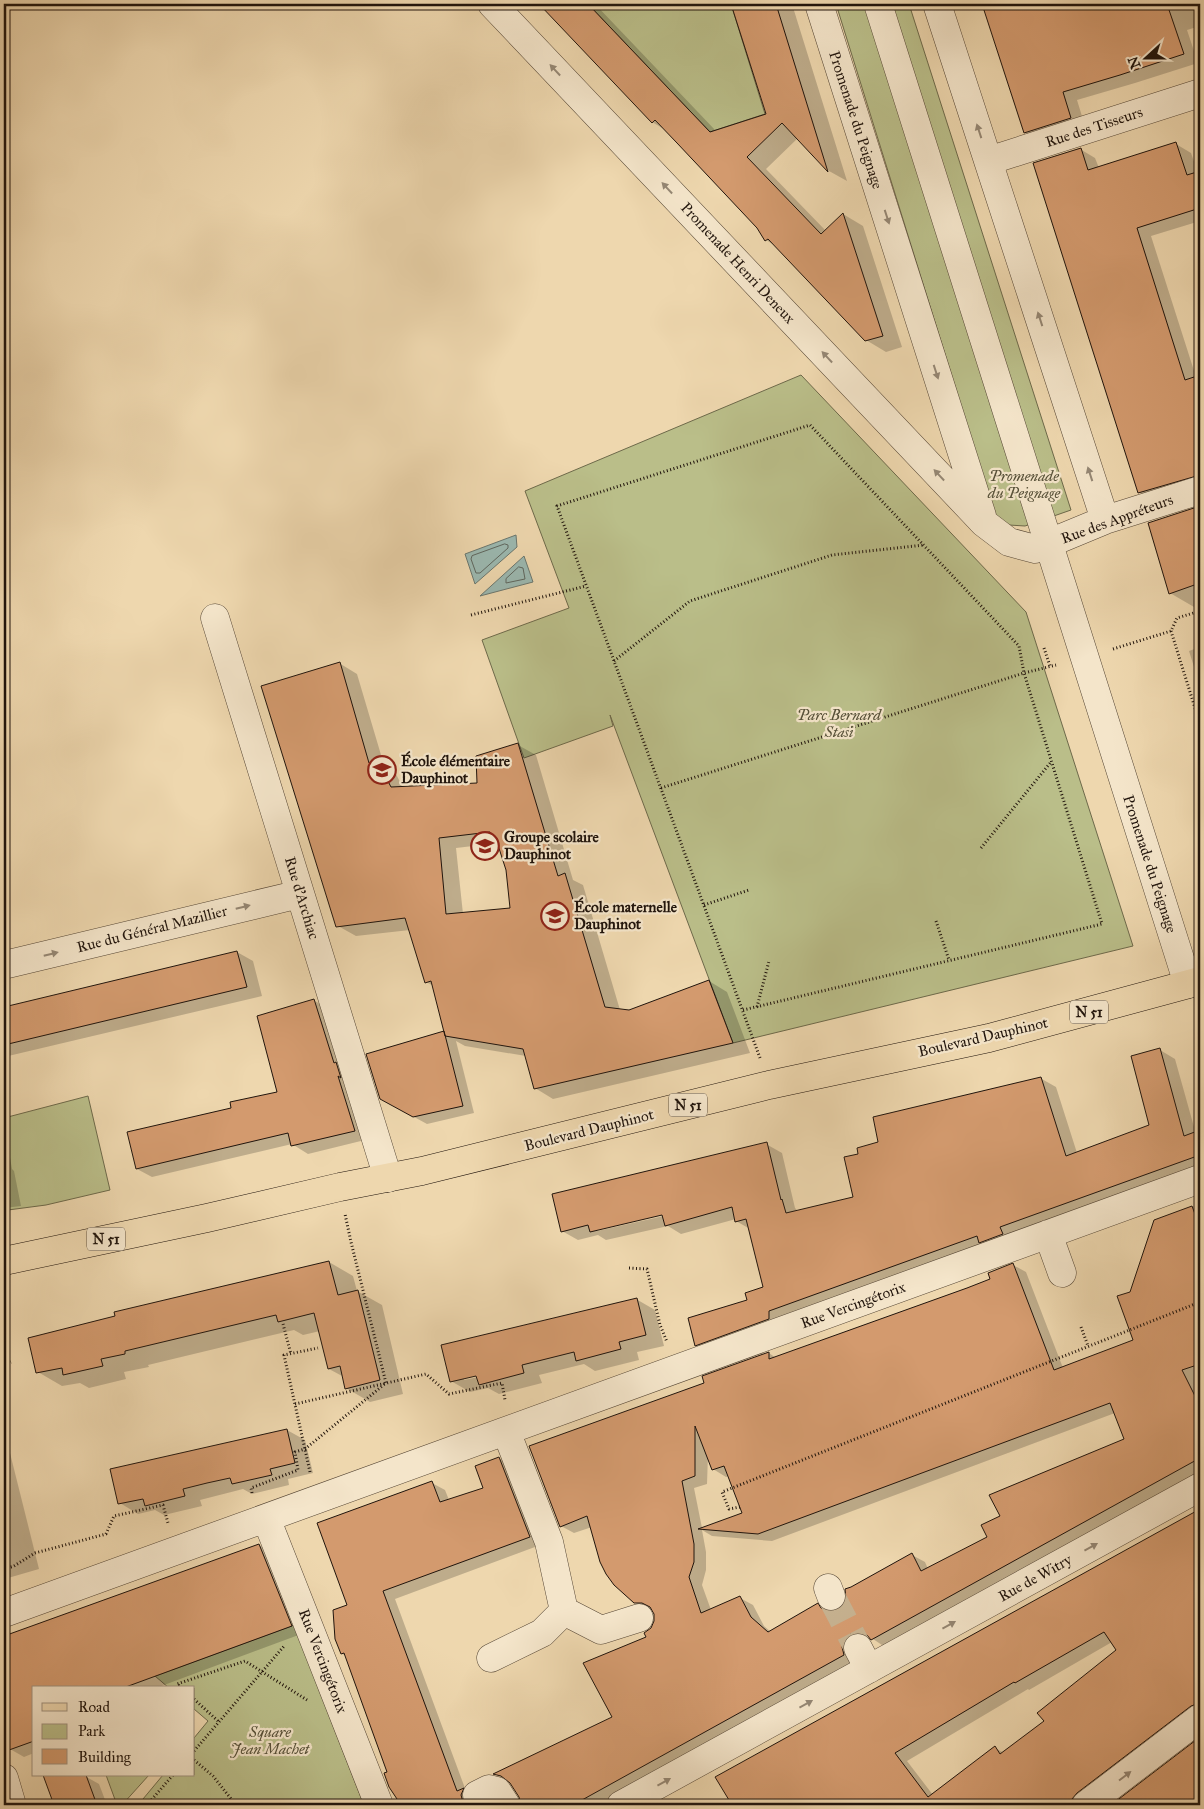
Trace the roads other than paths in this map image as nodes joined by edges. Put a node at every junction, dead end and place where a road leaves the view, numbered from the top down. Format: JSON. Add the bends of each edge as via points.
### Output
{"nodes":[{"id":1,"x":492,"y":4,"type":"edge"},
{"id":2,"x":819,"y":4,"type":"edge"},
{"id":3,"x":878,"y":4,"type":"edge"},
{"id":4,"x":937,"y":4,"type":"edge"},
{"id":5,"x":1200,"y":93,"type":"edge"},
{"id":6,"x":988,"y":161,"type":"junction"},
{"id":7,"x":1200,"y":490,"type":"edge"},
{"id":8,"x":1105,"y":520,"type":"junction"},
{"id":9,"x":984,"y":523,"type":"junction"},
{"id":10,"x":1042,"y":546,"type":"junction"},
{"id":11,"x":216,"y":618,"type":"dead end"},
{"id":12,"x":300,"y":894,"type":"junction"},
{"id":13,"x":4,"y":965,"type":"edge"},
{"id":14,"x":1194,"y":983,"type":"edge"},
{"id":15,"x":388,"y":1178,"type":"junction"},
{"id":16,"x":1200,"y":1179,"type":"edge"},
{"id":17,"x":1048,"y":1234,"type":"junction"},
{"id":18,"x":4,"y":1260,"type":"edge"},
{"id":19,"x":1062,"y":1273,"type":"dead end"},
{"id":20,"x":508,"y":1430,"type":"junction"},
{"id":21,"x":1200,"y":1487,"type":"edge"},
{"id":22,"x":264,"y":1519,"type":"junction"},
{"id":23,"x":564,"y":1611,"type":"junction"},
{"id":24,"x":4,"y":1613,"type":"edge"},
{"id":25,"x":639,"y":1618,"type":"dead end"},
{"id":26,"x":491,"y":1658,"type":"dead end"},
{"id":27,"x":1200,"y":1718,"type":"edge"},
{"id":28,"x":4,"y":1778,"type":"edge"},
{"id":29,"x":477,"y":1796,"type":"dead end"},
{"id":30,"x":12,"y":1805,"type":"edge"},
{"id":31,"x":379,"y":1805,"type":"edge"},
{"id":32,"x":506,"y":1805,"type":"edge"},
{"id":33,"x":621,"y":1805,"type":"edge"},
{"id":34,"x":1086,"y":1805,"type":"edge"}],
"edges":[{"from":9,"to":1,"type":"street","name":"Promenade Henri Deneux","one_way":true},
{"from":2,"to":9,"type":"street","name":"Promenade du Peignage","one_way":true},
{"from":3,"to":10,"type":"street","name":"Promenade du Peignage"},
{"from":6,"to":4,"type":"street","one_way":true},
{"from":5,"to":6,"type":"street","name":"Rue des Tisseurs"},
{"from":8,"to":6,"type":"street","one_way":true},
{"from":7,"to":8,"type":"street","name":"Rue des Appréteurs"},
{"from":8,"to":10,"type":"street","name":"Rue des Appréteurs"},
{"from":9,"to":10,"type":"street","via":[[1009,542]]},
{"from":10,"to":14,"type":"street","name":"Promenade du Peignage","via":[[1085,657]]},
{"from":11,"to":12,"type":"street","name":"Rue d'Archiac"},
{"from":13,"to":12,"type":"street","name":"Rue du Général Mazillier","one_way":true},
{"from":12,"to":15,"type":"street","name":"Rue d'Archiac"},
{"from":14,"to":15,"type":"main road","name":"Boulevard Dauphinot","number":"N 51","via":[[989,1038],[769,1085]]},
{"from":15,"to":18,"type":"main road","name":"Boulevard Dauphinot","number":"N 51"},
{"from":16,"to":17,"type":"street","name":"Rue Vercingétorix"},
{"from":17,"to":19,"type":"street"},
{"from":17,"to":20,"type":"street","name":"Rue Vercingétorix"},
{"from":20,"to":22,"type":"street","name":"Rue Vercingétorix"},
{"from":20,"to":23,"type":"street","via":[[549,1542]]},
{"from":33,"to":21,"type":"street","name":"Rue de Witry","one_way":true,"via":[[863,1658]]},
{"from":22,"to":24,"type":"street","name":"Rue Vercingétorix"},
{"from":22,"to":31,"type":"street","name":"Rue Vercingétorix"},
{"from":23,"to":25,"type":"street","via":[[601,1630]]},
{"from":23,"to":26,"type":"street","via":[[542,1633]]},
{"from":34,"to":27,"type":"street","one_way":true},
{"from":28,"to":30,"type":"street"},
{"from":29,"to":32,"type":"street","via":[[489,1789],[497,1791]]}]}
